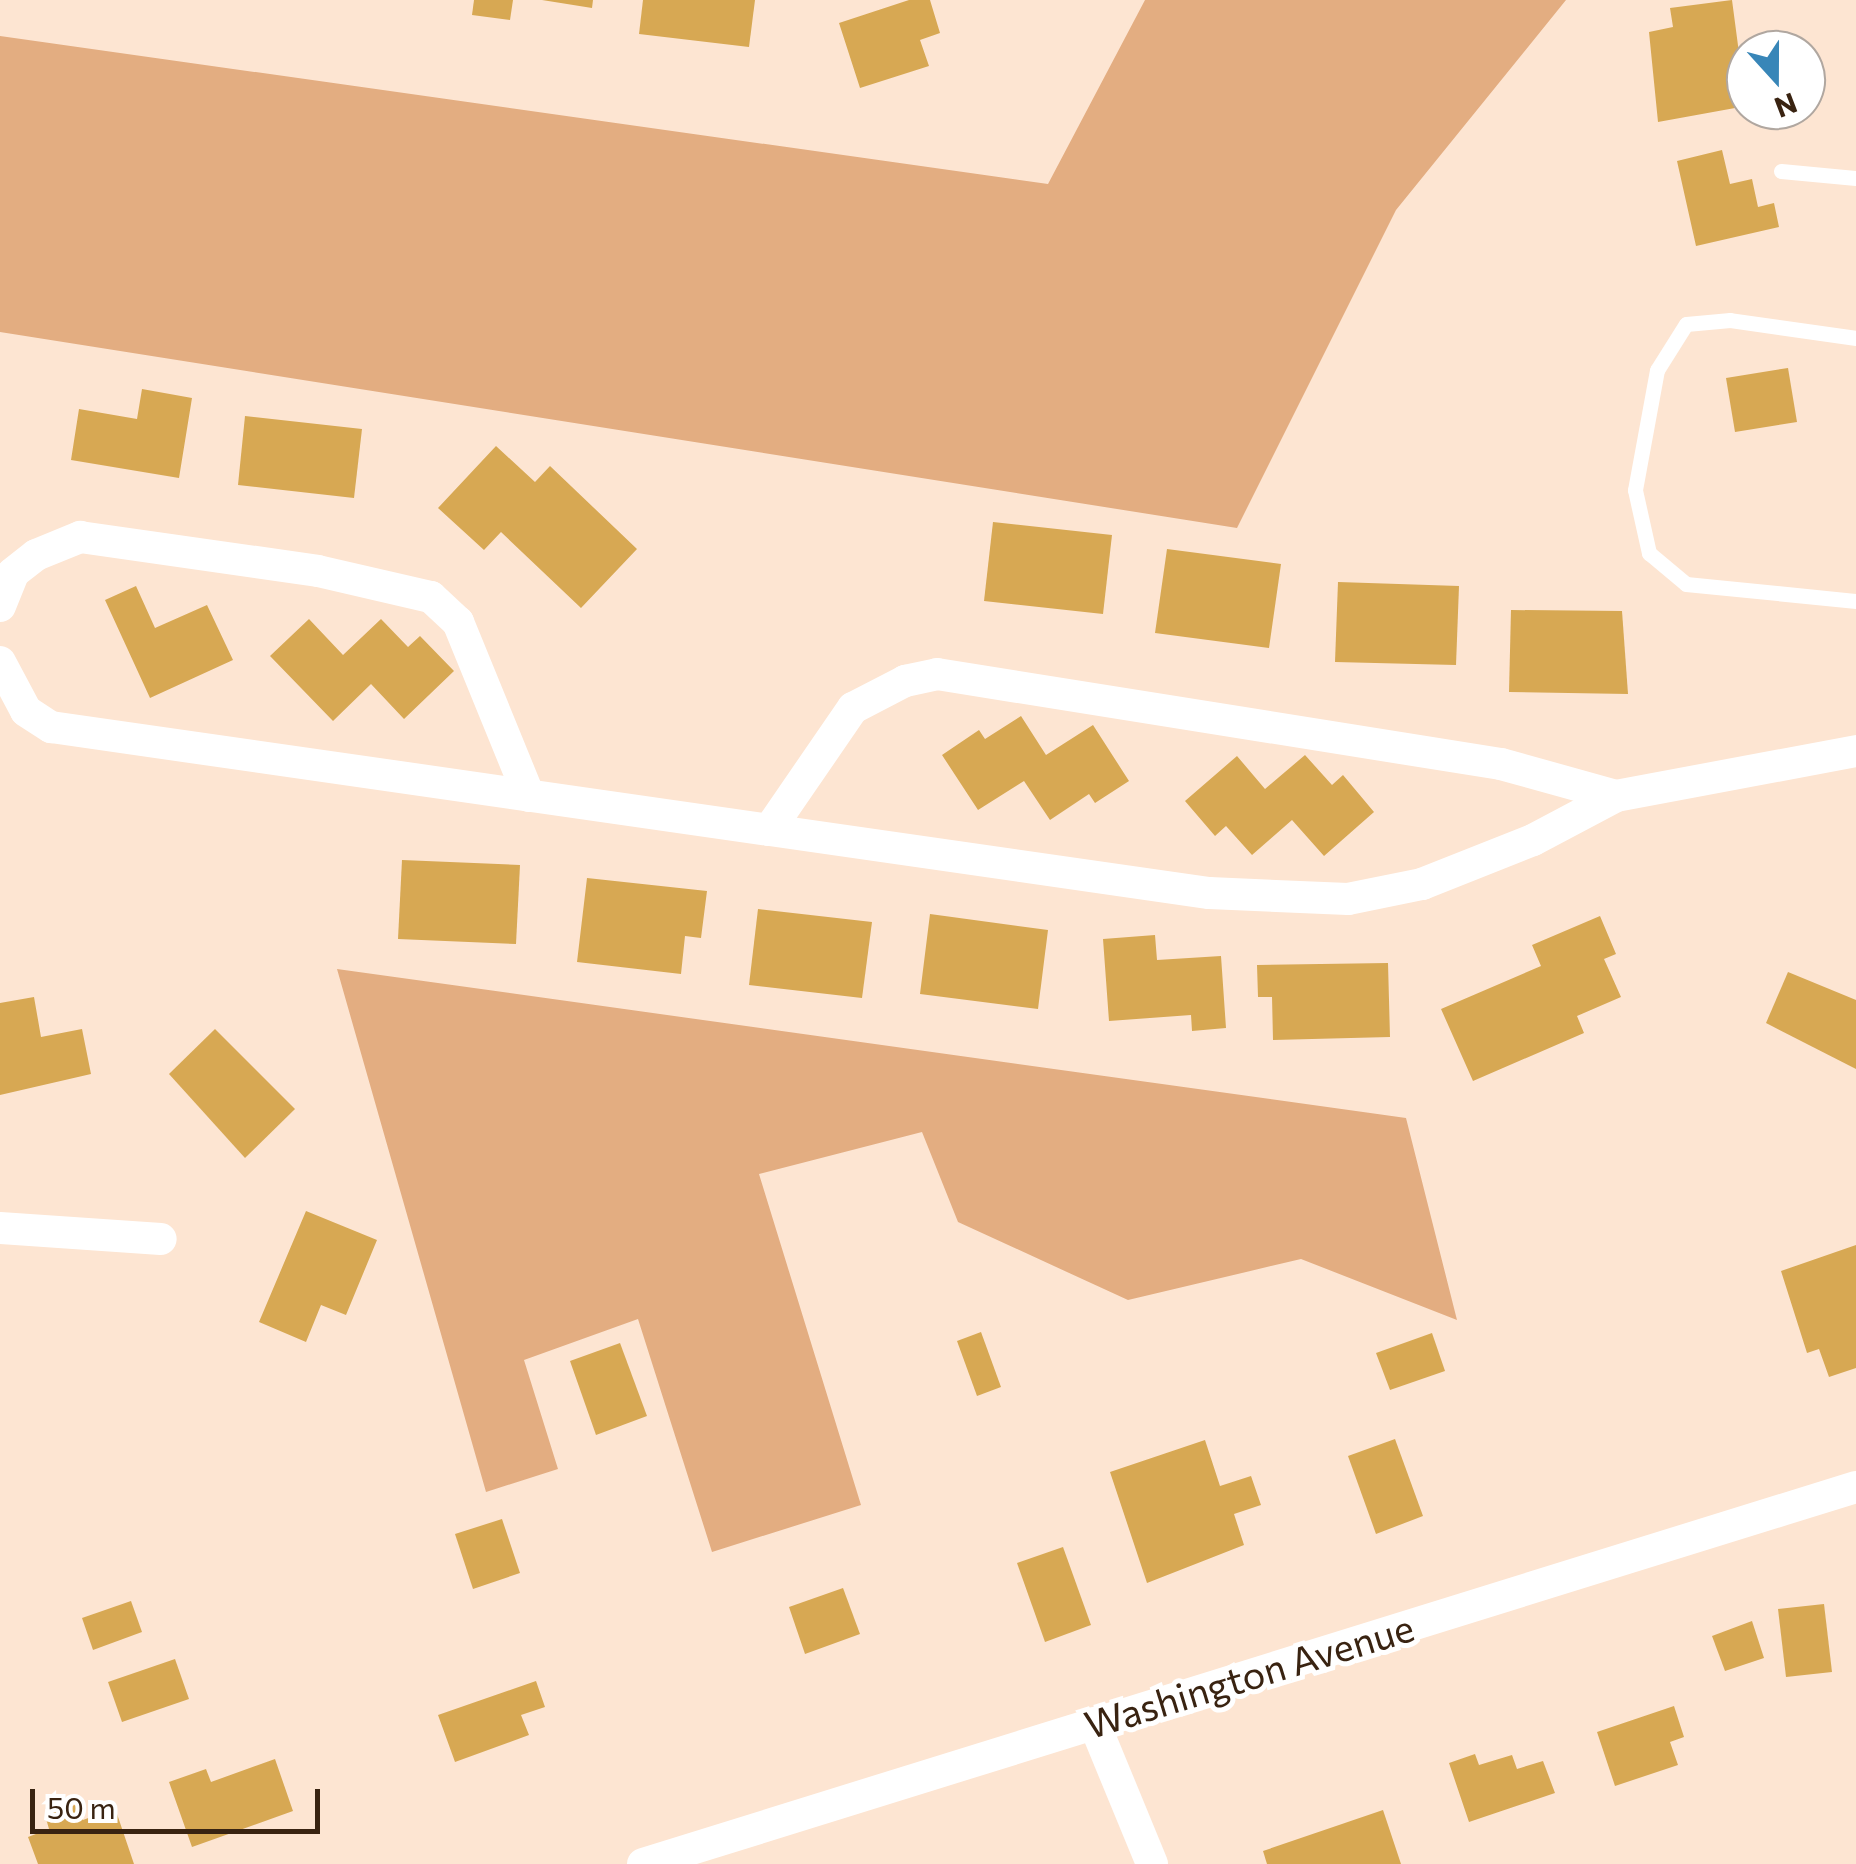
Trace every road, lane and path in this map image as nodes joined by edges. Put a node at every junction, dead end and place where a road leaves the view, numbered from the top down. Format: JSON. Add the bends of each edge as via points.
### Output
{"nodes":[{"id":1,"x":1781,"y":171,"type":"dead end"},
{"id":2,"x":1856,"y":178,"type":"edge"},
{"id":3,"x":1856,"y":338,"type":"edge"},
{"id":4,"x":1856,"y":601,"type":"edge"},
{"id":5,"x":0,"y":606,"type":"edge"},
{"id":6,"x":0,"y":662,"type":"edge"},
{"id":7,"x":1856,"y":750,"type":"edge"},
{"id":8,"x":529,"y":796,"type":"junction"},
{"id":9,"x":1616,"y":796,"type":"junction"},
{"id":10,"x":769,"y":830,"type":"junction"},
{"id":11,"x":0,"y":1228,"type":"edge"},
{"id":12,"x":162,"y":1239,"type":"dead end"},
{"id":13,"x":1856,"y":1487,"type":"edge"},
{"id":14,"x":1094,"y":1723,"type":"junction"},
{"id":15,"x":642,"y":1864,"type":"edge"},
{"id":16,"x":1152,"y":1864,"type":"edge"}],
"edges":[{"from":1,"to":2,"type":"lane"},
{"from":3,"to":4,"type":"lane","via":[[1730,320],[1686,324],[1656,370],[1635,490],[1649,553],[1686,584]]},
{"from":5,"to":8,"type":"street","via":[[13,573],[80,537],[318,571],[431,597],[458,622]]},
{"from":6,"to":8,"type":"street","via":[[26,711],[51,727]]},
{"from":7,"to":9,"type":"street"},
{"from":8,"to":10,"type":"street"},
{"from":9,"to":10,"type":"street","via":[[1533,840],[1422,884],[1348,899],[1209,893]]},
{"from":9,"to":10,"type":"street","via":[[1501,764],[937,674],[905,680],[854,708]]},
{"from":11,"to":12,"type":"street"},
{"from":13,"to":14,"type":"street","name":"Washington Avenue"},
{"from":14,"to":15,"type":"street","name":"Washington Avenue"},
{"from":14,"to":16,"type":"street"}]}
